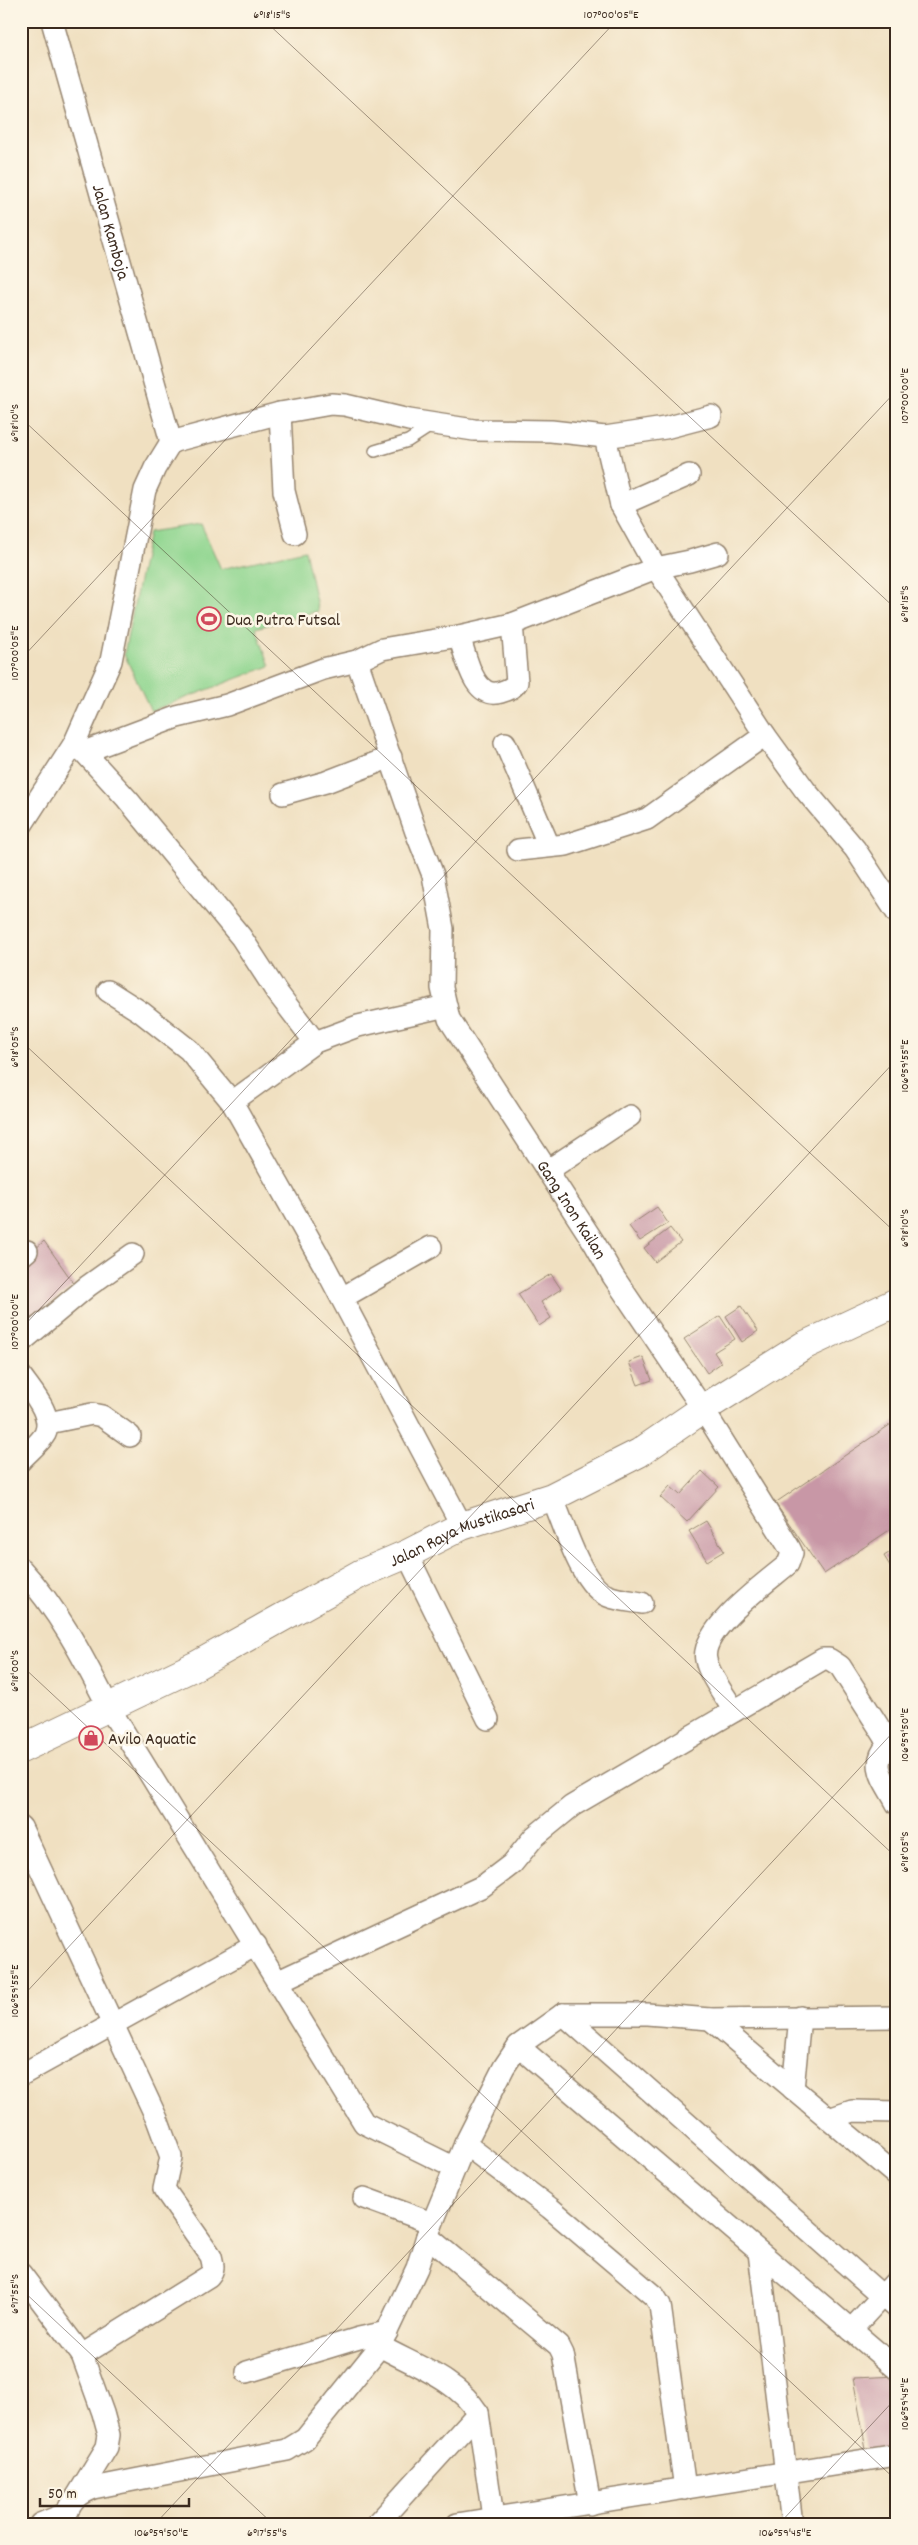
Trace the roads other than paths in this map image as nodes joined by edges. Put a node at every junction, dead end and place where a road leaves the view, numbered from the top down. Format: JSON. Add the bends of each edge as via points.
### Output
{"nodes":[{"id":1,"x":52,"y":21,"type":"edge"},
{"id":2,"x":280,"y":413,"type":"junction"},
{"id":3,"x":711,"y":416,"type":"dead end"},
{"id":4,"x":434,"y":424,"type":"junction"},
{"id":5,"x":605,"y":438,"type":"junction"},
{"id":6,"x":171,"y":442,"type":"junction"},
{"id":7,"x":375,"y":451,"type":"dead end"},
{"id":8,"x":688,"y":475,"type":"dead end"},
{"id":9,"x":621,"y":505,"type":"junction"},
{"id":10,"x":295,"y":534,"type":"dead end"},
{"id":11,"x":718,"y":553,"type":"dead end"},
{"id":12,"x":656,"y":568,"type":"junction"},
{"id":13,"x":512,"y":624,"type":"junction"},
{"id":14,"x":459,"y":636,"type":"junction"},
{"id":15,"x":357,"y":661,"type":"junction"},
{"id":16,"x":765,"y":734,"type":"junction"},
{"id":17,"x":506,"y":743,"type":"dead end"},
{"id":18,"x":79,"y":748,"type":"junction"},
{"id":19,"x":391,"y":757,"type":"junction"},
{"id":20,"x":284,"y":794,"type":"dead end"},
{"id":21,"x":21,"y":826,"type":"edge"},
{"id":22,"x":549,"y":846,"type":"junction"},
{"id":23,"x":518,"y":850,"type":"dead end"},
{"id":24,"x":897,"y":913,"type":"edge"},
{"id":25,"x":108,"y":991,"type":"dead end"},
{"id":26,"x":446,"y":1006,"type":"junction"},
{"id":27,"x":315,"y":1042,"type":"junction"},
{"id":28,"x":232,"y":1102,"type":"junction"},
{"id":29,"x":630,"y":1116,"type":"dead end"},
{"id":30,"x":547,"y":1171,"type":"junction"},
{"id":31,"x":431,"y":1248,"type":"dead end"},
{"id":32,"x":134,"y":1254,"type":"dead end"},
{"id":33,"x":342,"y":1298,"type":"junction"},
{"id":34,"x":897,"y":1302,"type":"edge"},
{"id":35,"x":21,"y":1342,"type":"edge"},
{"id":36,"x":21,"y":1376,"type":"edge"},
{"id":37,"x":703,"y":1409,"type":"junction"},
{"id":38,"x":48,"y":1423,"type":"junction"},
{"id":39,"x":130,"y":1436,"type":"dead end"},
{"id":40,"x":21,"y":1460,"type":"edge"},
{"id":41,"x":552,"y":1497,"type":"junction"},
{"id":42,"x":462,"y":1526,"type":"junction"},
{"id":43,"x":407,"y":1554,"type":"junction"},
{"id":44,"x":21,"y":1569,"type":"edge"},
{"id":45,"x":642,"y":1603,"type":"dead end"},
{"id":46,"x":108,"y":1706,"type":"junction"},
{"id":47,"x":734,"y":1711,"type":"junction"},
{"id":48,"x":488,"y":1719,"type":"dead end"},
{"id":49,"x":893,"y":1741,"type":"edge"},
{"id":50,"x":21,"y":1749,"type":"edge"},
{"id":51,"x":897,"y":1804,"type":"edge"},
{"id":52,"x":21,"y":1827,"type":"edge"},
{"id":53,"x":256,"y":1946,"type":"junction"},
{"id":54,"x":278,"y":1981,"type":"junction"},
{"id":55,"x":564,"y":2014,"type":"junction"},
{"id":56,"x":800,"y":2017,"type":"junction"},
{"id":57,"x":897,"y":2017,"type":"edge"},
{"id":58,"x":710,"y":2018,"type":"junction"},
{"id":59,"x":113,"y":2026,"type":"junction"},
{"id":60,"x":518,"y":2046,"type":"junction"},
{"id":61,"x":21,"y":2075,"type":"edge"},
{"id":62,"x":793,"y":2089,"type":"junction"},
{"id":63,"x":897,"y":2112,"type":"edge"},
{"id":64,"x":829,"y":2119,"type":"junction"},
{"id":65,"x":465,"y":2144,"type":"junction"},
{"id":66,"x":456,"y":2168,"type":"junction"},
{"id":67,"x":897,"y":2176,"type":"edge"},
{"id":68,"x":364,"y":2198,"type":"dead end"},
{"id":69,"x":430,"y":2229,"type":"junction"},
{"id":70,"x":759,"y":2252,"type":"junction"},
{"id":71,"x":21,"y":2274,"type":"edge"},
{"id":72,"x":897,"y":2280,"type":"edge"},
{"id":73,"x":890,"y":2303,"type":"edge"},
{"id":74,"x":851,"y":2330,"type":"junction"},
{"id":75,"x":384,"y":2339,"type":"junction"},
{"id":76,"x":82,"y":2354,"type":"junction"},
{"id":77,"x":897,"y":2370,"type":"edge"},
{"id":78,"x":247,"y":2372,"type":"dead end"},
{"id":79,"x":478,"y":2413,"type":"junction"},
{"id":80,"x":897,"y":2455,"type":"edge"},
{"id":81,"x":785,"y":2472,"type":"junction"},
{"id":82,"x":685,"y":2489,"type":"junction"},
{"id":83,"x":77,"y":2496,"type":"junction"},
{"id":84,"x":590,"y":2504,"type":"junction"},
{"id":85,"x":494,"y":2521,"type":"edge"},
{"id":86,"x":40,"y":2524,"type":"edge"},
{"id":87,"x":377,"y":2524,"type":"edge"},
{"id":88,"x":457,"y":2524,"type":"edge"},
{"id":89,"x":792,"y":2524,"type":"edge"}],
"edges":[{"from":1,"to":6,"type":"street","name":"Jalan Kamboja"},
{"from":2,"to":4,"type":"street","via":[[345,405]]},
{"from":2,"to":6,"type":"street"},
{"from":2,"to":10,"type":"street","via":[[284,491]]},
{"from":3,"to":5,"type":"street"},
{"from":4,"to":5,"type":"street","via":[[474,430],[550,431]]},
{"from":4,"to":7,"type":"lane","via":[[408,441]]},
{"from":5,"to":9,"type":"street"},
{"from":6,"to":18,"type":"street","via":[[145,490],[111,661]]},
{"from":8,"to":9,"type":"street"},
{"from":9,"to":12,"type":"street"},
{"from":11,"to":12,"type":"street"},
{"from":12,"to":13,"type":"street"},
{"from":12,"to":16,"type":"street"},
{"from":13,"to":14,"type":"street"},
{"from":13,"to":14,"type":"street","via":[[517,682],[510,689],[496,694],[487,692],[475,682]]},
{"from":14,"to":15,"type":"street","via":[[382,650]]},
{"from":15,"to":18,"type":"street","via":[[323,668],[227,705]]},
{"from":15,"to":19,"type":"street","name":"Gang Inon Kailan"},
{"from":16,"to":22,"type":"street","via":[[647,819],[566,845]]},
{"from":16,"to":24,"type":"street","via":[[805,790],[855,849]]},
{"from":17,"to":22,"type":"street"},
{"from":18,"to":21,"type":"street"},
{"from":18,"to":27,"type":"street","via":[[235,930]]},
{"from":19,"to":20,"type":"street"},
{"from":19,"to":26,"type":"street","name":"Gang Inon Kailan","via":[[434,876],[442,929],[442,988]]},
{"from":22,"to":23,"type":"street"},
{"from":25,"to":28,"type":"street","via":[[141,1012],[188,1050]]},
{"from":26,"to":27,"type":"street","via":[[358,1026]]},
{"from":26,"to":30,"type":"street","name":"Gang Inon Kailan","via":[[449,1019]]},
{"from":27,"to":28,"type":"street"},
{"from":28,"to":33,"type":"street"},
{"from":29,"to":30,"type":"street"},
{"from":30,"to":37,"type":"street","name":"Gang Inon Kailan"},
{"from":31,"to":33,"type":"street"},
{"from":32,"to":35,"type":"street","via":[[88,1286]]},
{"from":33,"to":42,"type":"street"},
{"from":34,"to":37,"type":"main road","name":"Jalan Raya Mustikasari","via":[[803,1346]]},
{"from":36,"to":38,"type":"street"},
{"from":37,"to":41,"type":"main road","name":"Jalan Raya Mustikasari","via":[[639,1453]]},
{"from":37,"to":47,"type":"street","name":"Gang Inon Kailan","via":[[792,1553],[788,1564],[727,1617],[708,1640],[706,1662]]},
{"from":38,"to":39,"type":"street","via":[[92,1414],[102,1416]]},
{"from":38,"to":40,"type":"street","via":[[44,1435]]},
{"from":41,"to":42,"type":"main road","name":"Jalan Raya Mustikasari"},
{"from":41,"to":45,"type":"street","via":[[594,1587],[608,1596]]},
{"from":42,"to":43,"type":"main road","name":"Jalan Raya Mustikasari"},
{"from":43,"to":46,"type":"main road","name":"Jalan Raya Mustikasari","via":[[360,1574],[197,1665]]},
{"from":43,"to":48,"type":"street"},
{"from":44,"to":46,"type":"street","via":[[54,1608]]},
{"from":46,"to":50,"type":"main road","name":"Jalan Raya Mustikasari"},
{"from":46,"to":53,"type":"street"},
{"from":47,"to":49,"type":"street","via":[[823,1659],[829,1659],[840,1666]]},
{"from":47,"to":54,"type":"street","via":[[572,1806],[534,1837],[512,1864],[483,1886]]},
{"from":49,"to":51,"type":"street","via":[[880,1753],[878,1762]]},
{"from":52,"to":59,"type":"street"},
{"from":53,"to":54,"type":"street"},
{"from":53,"to":59,"type":"street"},
{"from":54,"to":66,"type":"street","via":[[364,2123]]},
{"from":55,"to":58,"type":"street"},
{"from":55,"to":60,"type":"street"},
{"from":55,"to":73,"type":"street"},
{"from":56,"to":57,"type":"street"},
{"from":56,"to":58,"type":"street"},
{"from":56,"to":62,"type":"street"},
{"from":58,"to":62,"type":"street"},
{"from":59,"to":61,"type":"street"},
{"from":59,"to":76,"type":"street","via":[[157,2119],[171,2157],[164,2189],[211,2256],[214,2269],[209,2276]]},
{"from":60,"to":65,"type":"street"},
{"from":60,"to":70,"type":"street"},
{"from":62,"to":64,"type":"street"},
{"from":63,"to":64,"type":"street","via":[[852,2111]]},
{"from":64,"to":67,"type":"street"},
{"from":65,"to":66,"type":"street"},
{"from":65,"to":82,"type":"street","via":[[550,2208],[655,2297],[660,2306]]},
{"from":66,"to":69,"type":"street"},
{"from":68,"to":69,"type":"street"},
{"from":69,"to":75,"type":"street","via":[[417,2268]]},
{"from":69,"to":84,"type":"street","via":[[559,2346]]},
{"from":70,"to":74,"type":"street"},
{"from":70,"to":81,"type":"street"},
{"from":71,"to":76,"type":"street"},
{"from":72,"to":73,"type":"street"},
{"from":73,"to":74,"type":"street"},
{"from":74,"to":77,"type":"street"},
{"from":75,"to":78,"type":"street","via":[[358,2338]]},
{"from":75,"to":79,"type":"street","via":[[456,2388]]},
{"from":75,"to":83,"type":"street","via":[[297,2446],[94,2488]]},
{"from":76,"to":83,"type":"street","via":[[108,2435],[107,2447]]},
{"from":79,"to":85,"type":"street"},
{"from":79,"to":87,"type":"street"},
{"from":80,"to":81,"type":"street"},
{"from":81,"to":82,"type":"street"},
{"from":81,"to":89,"type":"street"},
{"from":82,"to":84,"type":"street"},
{"from":83,"to":86,"type":"street","via":[[67,2513]]},
{"from":84,"to":85,"type":"street"},
{"from":85,"to":88,"type":"street"}]}
